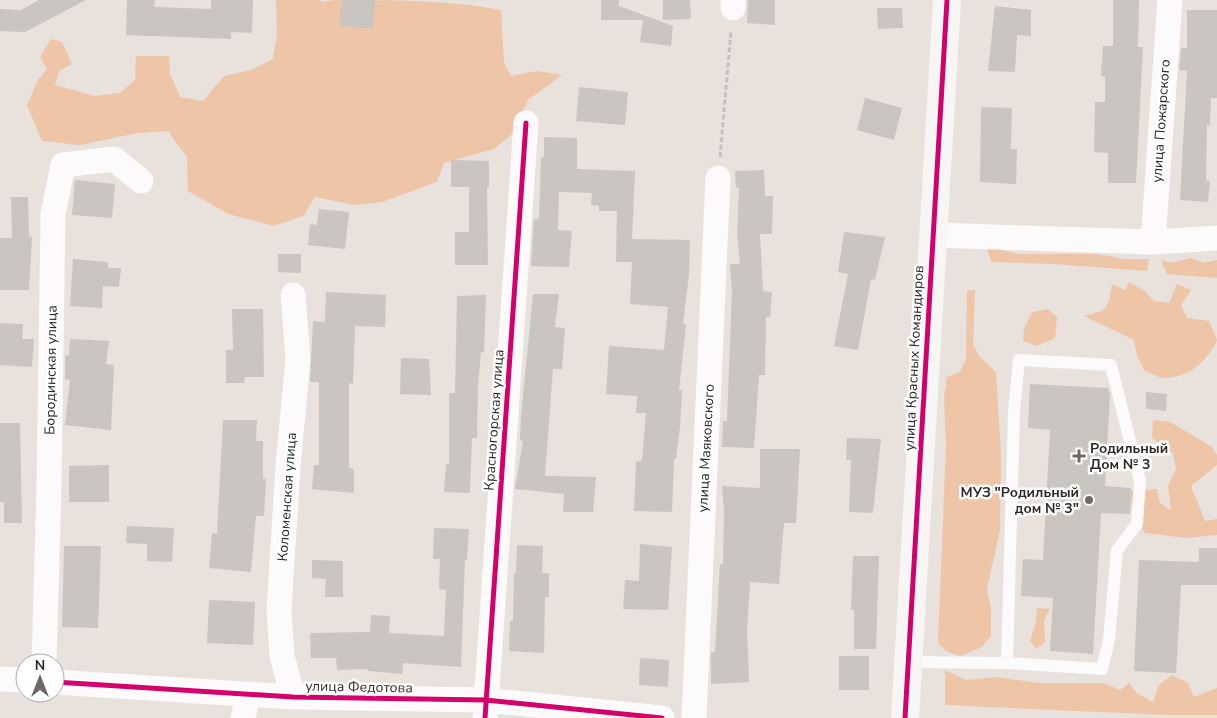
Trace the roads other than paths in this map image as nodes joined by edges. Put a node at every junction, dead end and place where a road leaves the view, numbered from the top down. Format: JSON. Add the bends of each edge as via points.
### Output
{"nodes":[{"id":1,"x":947,"y":0,"type":"edge"},
{"id":2,"x":1170,"y":0,"type":"edge"},
{"id":3,"x":526,"y":123,"type":"dead end"},
{"id":4,"x":718,"y":178,"type":"road end"},
{"id":5,"x":142,"y":181,"type":"dead end"},
{"id":6,"x":933,"y":235,"type":"junction"},
{"id":7,"x":1217,"y":238,"type":"edge"},
{"id":8,"x":1153,"y":242,"type":"junction"},
{"id":9,"x":293,"y":295,"type":"dead end"},
{"id":10,"x":44,"y":653,"type":"edge"},
{"id":11,"x":908,"y":662,"type":"junction"},
{"id":12,"x":1007,"y":663,"type":"junction"},
{"id":13,"x":0,"y":679,"type":"edge"},
{"id":14,"x":15,"y":680,"type":"edge"},
{"id":15,"x":65,"y":683,"type":"edge"},
{"id":16,"x":293,"y":697,"type":"junction"},
{"id":17,"x":246,"y":706,"type":"edge"},
{"id":18,"x":485,"y":709,"type":"edge"},
{"id":19,"x":662,"y":718,"type":"edge"},
{"id":20,"x":694,"y":718,"type":"edge"},
{"id":21,"x":905,"y":718,"type":"edge"}],
"edges":[{"from":1,"to":6,"type":"street","name":"улица Красных Командиров"},
{"from":2,"to":8,"type":"street","name":"улица Пожарского"},
{"from":3,"to":18,"type":"street","name":"Красногорская улица"},
{"from":4,"to":20,"type":"street","name":"улица Маяковского"},
{"from":5,"to":10,"type":"street","name":"Бородинская улица","via":[[114,159],[63,165],[53,214]]},
{"from":6,"to":8,"type":"street"},
{"from":6,"to":11,"type":"street","name":"улица Красных Командиров"},
{"from":7,"to":8,"type":"street"},
{"from":9,"to":16,"type":"street","name":"Коломенская улица","via":[[298,359],[279,610],[282,656]]},
{"from":11,"to":12,"type":"lane"},
{"from":11,"to":21,"type":"street","name":"улица Красных Командиров"},
{"from":12,"to":12,"type":"lane","via":[[1014,411],[1019,360],[1111,365],[1140,481],[1137,524],[1117,550],[1109,640],[1102,669]]},
{"from":13,"to":14,"type":"street"},
{"from":15,"to":17,"type":"street","name":"улица Федотова"},
{"from":16,"to":17,"type":"street","name":"улица Федотова"},
{"from":16,"to":18,"type":"street","name":"улица Федотова"},
{"from":18,"to":19,"type":"street","name":"улица Федотова"}]}
